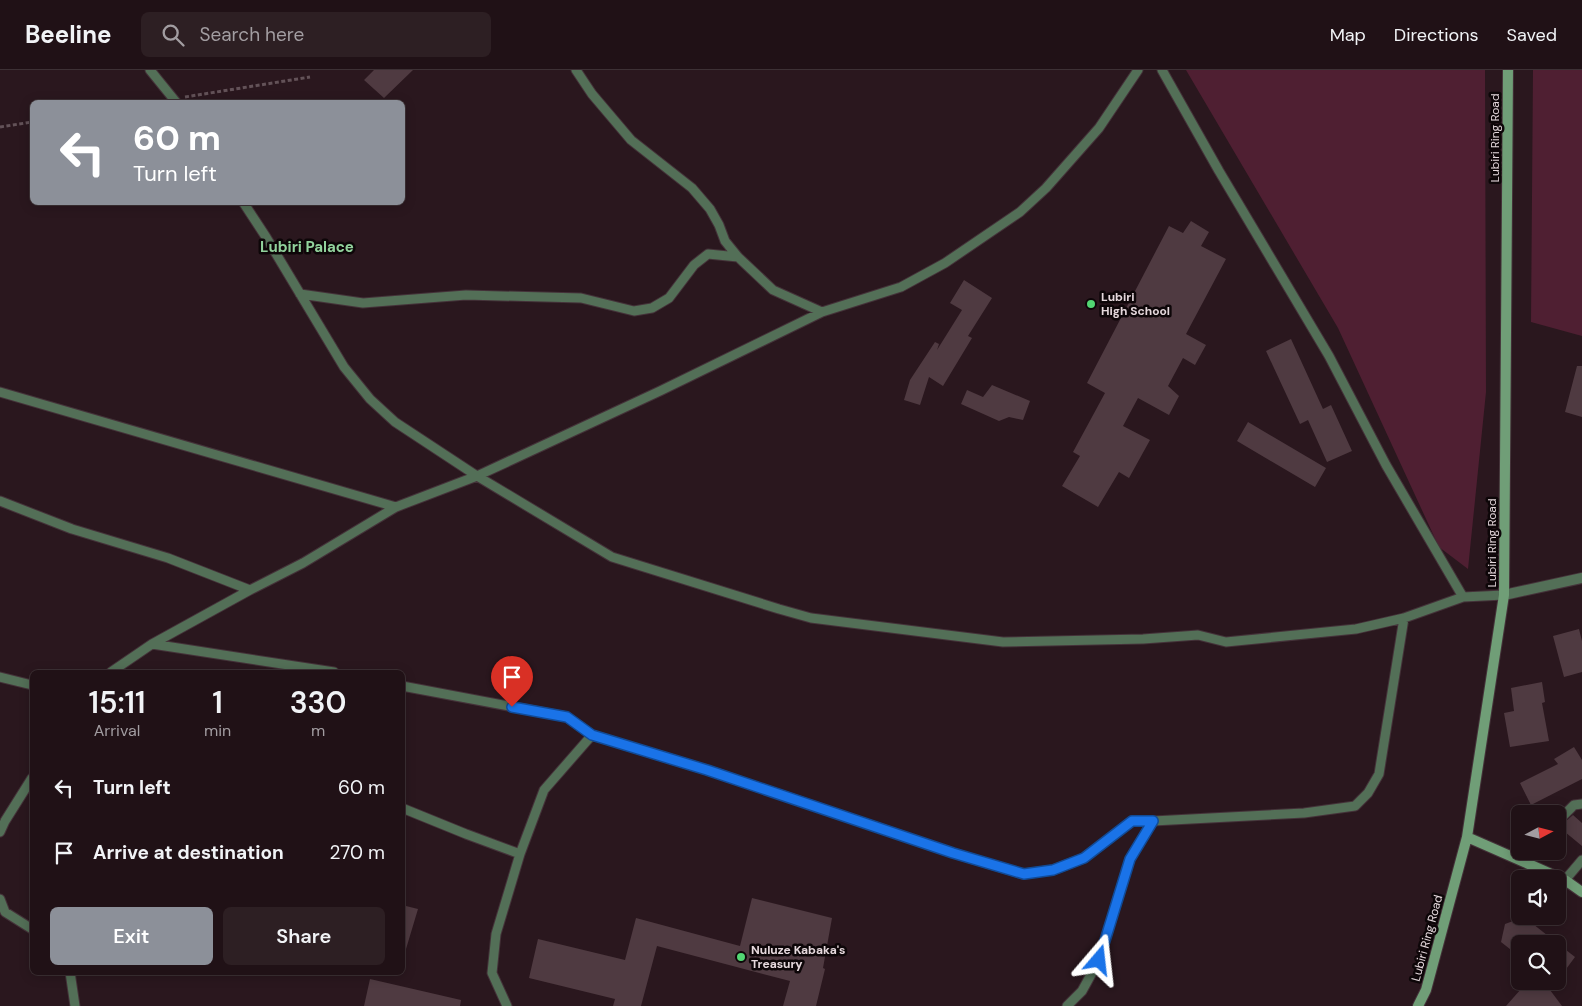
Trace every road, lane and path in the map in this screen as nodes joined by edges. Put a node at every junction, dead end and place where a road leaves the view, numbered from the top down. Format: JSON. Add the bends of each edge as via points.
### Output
{"nodes":[{"id":1,"x":150,"y":70,"type":"edge"},
{"id":2,"x":576,"y":70,"type":"edge"},
{"id":3,"x":1138,"y":70,"type":"edge"},
{"id":4,"x":1162,"y":70,"type":"edge"},
{"id":5,"x":1508,"y":70,"type":"edge"},
{"id":6,"x":310,"y":77,"type":"dead end"},
{"id":7,"x":179,"y":100,"type":"edge"},
{"id":8,"x":30,"y":122,"type":"edge"},
{"id":9,"x":0,"y":128,"type":"edge"},
{"id":10,"x":245,"y":205,"type":"edge"},
{"id":11,"x":738,"y":257,"type":"junction"},
{"id":12,"x":300,"y":294,"type":"junction"},
{"id":13,"x":822,"y":312,"type":"junction"},
{"id":14,"x":0,"y":392,"type":"edge"},
{"id":15,"x":477,"y":476,"type":"junction"},
{"id":16,"x":0,"y":501,"type":"edge"},
{"id":17,"x":396,"y":507,"type":"junction"},
{"id":18,"x":1582,"y":578,"type":"edge"},
{"id":19,"x":250,"y":590,"type":"junction"},
{"id":20,"x":1504,"y":595,"type":"junction"},
{"id":21,"x":1463,"y":597,"type":"junction"},
{"id":22,"x":1404,"y":618,"type":"junction"},
{"id":23,"x":152,"y":644,"type":"junction"},
{"id":24,"x":115,"y":670,"type":"edge"},
{"id":25,"x":321,"y":670,"type":"edge"},
{"id":26,"x":0,"y":677,"type":"edge"},
{"id":27,"x":30,"y":684,"type":"edge"},
{"id":28,"x":405,"y":687,"type":"edge"},
{"id":29,"x":592,"y":735,"type":"junction"},
{"id":30,"x":30,"y":781,"type":"edge"},
{"id":31,"x":1582,"y":804,"type":"edge"},
{"id":32,"x":405,"y":809,"type":"edge"},
{"id":33,"x":1566,"y":813,"type":"edge"},
{"id":34,"x":1153,"y":821,"type":"junction"},
{"id":35,"x":0,"y":832,"type":"edge"},
{"id":36,"x":1468,"y":837,"type":"junction"},
{"id":37,"x":1511,"y":851,"type":"edge"},
{"id":38,"x":520,"y":854,"type":"junction"},
{"id":39,"x":1531,"y":860,"type":"edge"},
{"id":40,"x":1582,"y":860,"type":"edge"},
{"id":41,"x":1548,"y":870,"type":"edge"},
{"id":42,"x":1566,"y":879,"type":"edge"},
{"id":43,"x":1566,"y":881,"type":"edge"},
{"id":44,"x":1582,"y":892,"type":"edge"},
{"id":45,"x":0,"y":899,"type":"edge"},
{"id":46,"x":30,"y":928,"type":"edge"},
{"id":47,"x":70,"y":975,"type":"edge"},
{"id":48,"x":75,"y":1006,"type":"edge"},
{"id":49,"x":507,"y":1006,"type":"edge"},
{"id":50,"x":1067,"y":1006,"type":"edge"},
{"id":51,"x":1418,"y":1006,"type":"edge"}],
"edges":[{"from":1,"to":7,"type":"lane"},
{"from":2,"to":11,"type":"lane","via":[[631,140],[692,188],[710,209],[725,241]]},
{"from":3,"to":13,"type":"lane","via":[[1099,128],[1020,212],[945,263],[901,286]]},
{"from":4,"to":21,"type":"lane","via":[[1329,356],[1386,465]]},
{"from":5,"to":20,"type":"main road","name":"Lubiri Ring Road"},
{"from":6,"to":7,"type":"path"},
{"from":8,"to":9,"type":"path"},
{"from":10,"to":12,"type":"lane"},
{"from":11,"to":12,"type":"lane","via":[[708,254],[694,264],[669,298],[652,308],[634,311],[581,298],[466,295],[363,303]]},
{"from":11,"to":13,"type":"lane","via":[[773,290]]},
{"from":12,"to":15,"type":"lane","via":[[344,368],[370,399],[395,422]]},
{"from":13,"to":15,"type":"lane"},
{"from":14,"to":17,"type":"lane"},
{"from":15,"to":17,"type":"lane"},
{"from":15,"to":22,"type":"lane","via":[[612,557],[812,618],[1003,642],[1198,635],[1226,642],[1356,629]]},
{"from":16,"to":19,"type":"lane","via":[[72,529],[168,558]]},
{"from":17,"to":19,"type":"lane","via":[[303,564]]},
{"from":18,"to":20,"type":"street"},
{"from":19,"to":23,"type":"lane"},
{"from":20,"to":21,"type":"lane"},
{"from":20,"to":36,"type":"main road","name":"Lubiri Ring Road"},
{"from":21,"to":22,"type":"lane"},
{"from":22,"to":34,"type":"lane","via":[[1379,774],[1368,793],[1355,806],[1304,813]]},
{"from":23,"to":24,"type":"lane"},
{"from":23,"to":25,"type":"lane"},
{"from":26,"to":27,"type":"lane"},
{"from":28,"to":29,"type":"lane","via":[[567,717]]},
{"from":29,"to":34,"type":"lane","via":[[1024,874],[1053,870],[1084,858],[1132,821]]},
{"from":29,"to":38,"type":"lane","via":[[544,790]]},
{"from":30,"to":35,"type":"lane"},
{"from":31,"to":33,"type":"lane","via":[[1574,805]]},
{"from":32,"to":38,"type":"lane"},
{"from":34,"to":50,"type":"lane","via":[[1130,859],[1099,960],[1082,992]]},
{"from":36,"to":37,"type":"main road"},
{"from":36,"to":51,"type":"main road","name":"Lubiri Ring Road","via":[[1426,990]]},
{"from":38,"to":49,"type":"lane","via":[[496,934],[492,973]]},
{"from":39,"to":41,"type":"main road"},
{"from":40,"to":42,"type":"lane"},
{"from":43,"to":44,"type":"main road"},
{"from":45,"to":46,"type":"lane","via":[[5,912]]},
{"from":47,"to":48,"type":"lane"}]}
